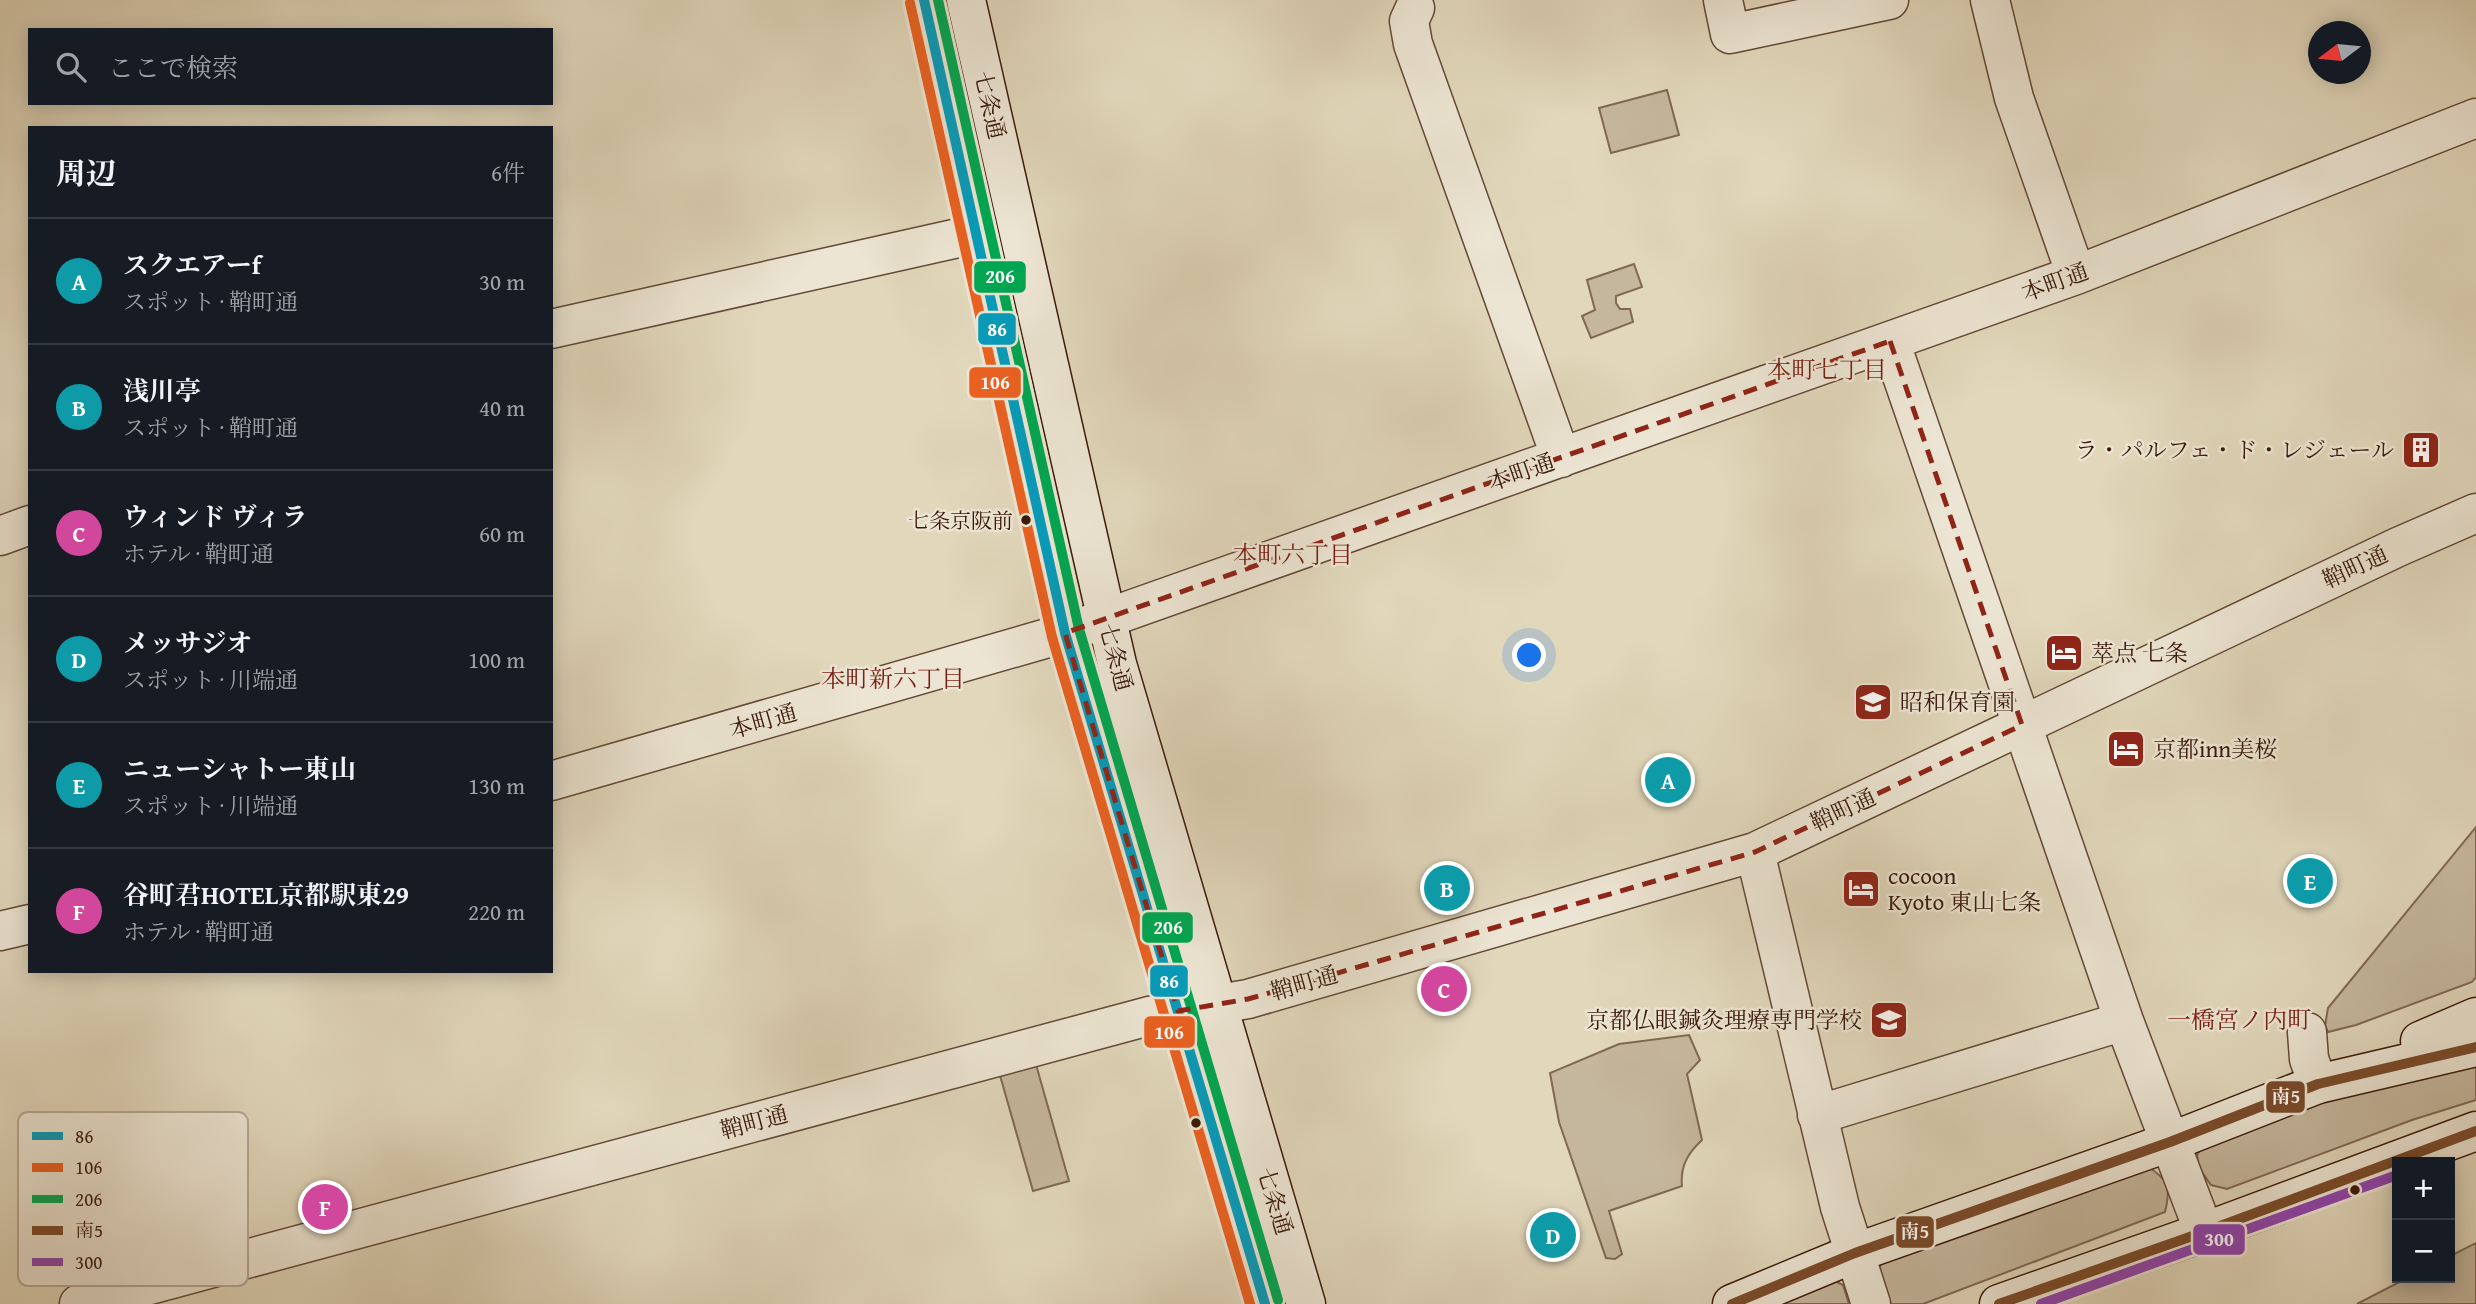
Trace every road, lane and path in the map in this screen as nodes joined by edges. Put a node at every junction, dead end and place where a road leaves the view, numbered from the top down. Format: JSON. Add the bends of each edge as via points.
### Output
{"nodes":[{"id":1,"x":924,"y":0,"type":"edge"},
{"id":2,"x":966,"y":0,"type":"edge"},
{"id":3,"x":1723,"y":0,"type":"edge"},
{"id":4,"x":1889,"y":0,"type":"edge"},
{"id":5,"x":1990,"y":0,"type":"edge"},
{"id":6,"x":1415,"y":8,"type":"dead end"},
{"id":7,"x":2476,"y":118,"type":"edge"},
{"id":8,"x":976,"y":234,"type":"junction"},
{"id":9,"x":2076,"y":275,"type":"junction"},
{"id":10,"x":553,"y":329,"type":"edge"},
{"id":11,"x":1890,"y":341,"type":"junction"},
{"id":12,"x":1561,"y":457,"type":"junction"},
{"id":13,"x":2476,"y":513,"type":"edge"},
{"id":14,"x":28,"y":526,"type":"edge"},
{"id":15,"x":0,"y":536,"type":"edge"},
{"id":16,"x":1106,"y":618,"type":"junction"},
{"id":17,"x":1065,"y":633,"type":"junction"},
{"id":18,"x":2022,"y":725,"type":"junction"},
{"id":19,"x":553,"y":779,"type":"edge"},
{"id":20,"x":1755,"y":852,"type":"junction"},
{"id":21,"x":28,"y":924,"type":"edge"},
{"id":22,"x":0,"y":931,"type":"edge"},
{"id":23,"x":1217,"y":1005,"type":"junction"},
{"id":24,"x":1178,"y":1011,"type":"junction"},
{"id":25,"x":2476,"y":1017,"type":"edge"},
{"id":26,"x":2124,"y":1021,"type":"junction"},
{"id":27,"x":2307,"y":1032,"type":"dead end"},
{"id":28,"x":2476,"y":1047,"type":"edge"},
{"id":29,"x":2318,"y":1084,"type":"junction"},
{"id":30,"x":1817,"y":1115,"type":"junction"},
{"id":31,"x":2476,"y":1131,"type":"edge"},
{"id":32,"x":2170,"y":1142,"type":"junction"},
{"id":33,"x":2204,"y":1232,"type":"junction"},
{"id":34,"x":1855,"y":1253,"type":"junction"},
{"id":35,"x":248,"y":1259,"type":"edge"},
{"id":36,"x":146,"y":1286,"type":"edge"},
{"id":37,"x":79,"y":1304,"type":"edge"},
{"id":38,"x":1265,"y":1304,"type":"edge"},
{"id":39,"x":1306,"y":1304,"type":"edge"},
{"id":40,"x":1732,"y":1304,"type":"edge"},
{"id":41,"x":1871,"y":1304,"type":"edge"},
{"id":42,"x":1999,"y":1304,"type":"edge"}],
"edges":[{"from":1,"to":8,"type":"street","name":"七条通"},
{"from":2,"to":16,"type":"street","name":"七条通"},
{"from":3,"to":4,"type":"street","via":[[1730,34]]},
{"from":5,"to":9,"type":"street","via":[[2014,98]]},
{"from":6,"to":12,"type":"street","via":[[1409,22],[1413,44]]},
{"from":7,"to":9,"type":"street","name":"本町通"},
{"from":8,"to":10,"type":"street"},
{"from":8,"to":17,"type":"street","name":"七条通"},
{"from":9,"to":11,"type":"street","name":"本町通"},
{"from":11,"to":12,"type":"street","name":"本町通"},
{"from":11,"to":18,"type":"street"},
{"from":12,"to":16,"type":"street","name":"本町通"},
{"from":13,"to":18,"type":"street","name":"鞘町通"},
{"from":14,"to":15,"type":"street"},
{"from":16,"to":17,"type":"street","name":"本町通"},
{"from":16,"to":23,"type":"street","name":"七条通"},
{"from":17,"to":19,"type":"street","name":"本町通"},
{"from":17,"to":24,"type":"street","name":"七条通"},
{"from":18,"to":20,"type":"street","name":"鞘町通"},
{"from":18,"to":26,"type":"street"},
{"from":20,"to":23,"type":"street","name":"鞘町通"},
{"from":20,"to":30,"type":"street"},
{"from":21,"to":22,"type":"street"},
{"from":23,"to":24,"type":"street","name":"鞘町通"},
{"from":23,"to":39,"type":"street","name":"七条通"},
{"from":24,"to":35,"type":"street","name":"鞘町通"},
{"from":24,"to":38,"type":"street","name":"七条通"},
{"from":25,"to":29,"type":"street"},
{"from":26,"to":30,"type":"street"},
{"from":26,"to":32,"type":"street"},
{"from":27,"to":29,"type":"street","via":[[2309,1059]]},
{"from":28,"to":29,"type":"street"},
{"from":29,"to":32,"type":"street"},
{"from":30,"to":34,"type":"street"},
{"from":31,"to":33,"type":"street"},
{"from":32,"to":33,"type":"street"},
{"from":32,"to":34,"type":"street"},
{"from":33,"to":42,"type":"street"},
{"from":34,"to":40,"type":"street"},
{"from":34,"to":41,"type":"street"},
{"from":36,"to":37,"type":"street","name":"鞘町通"}]}
